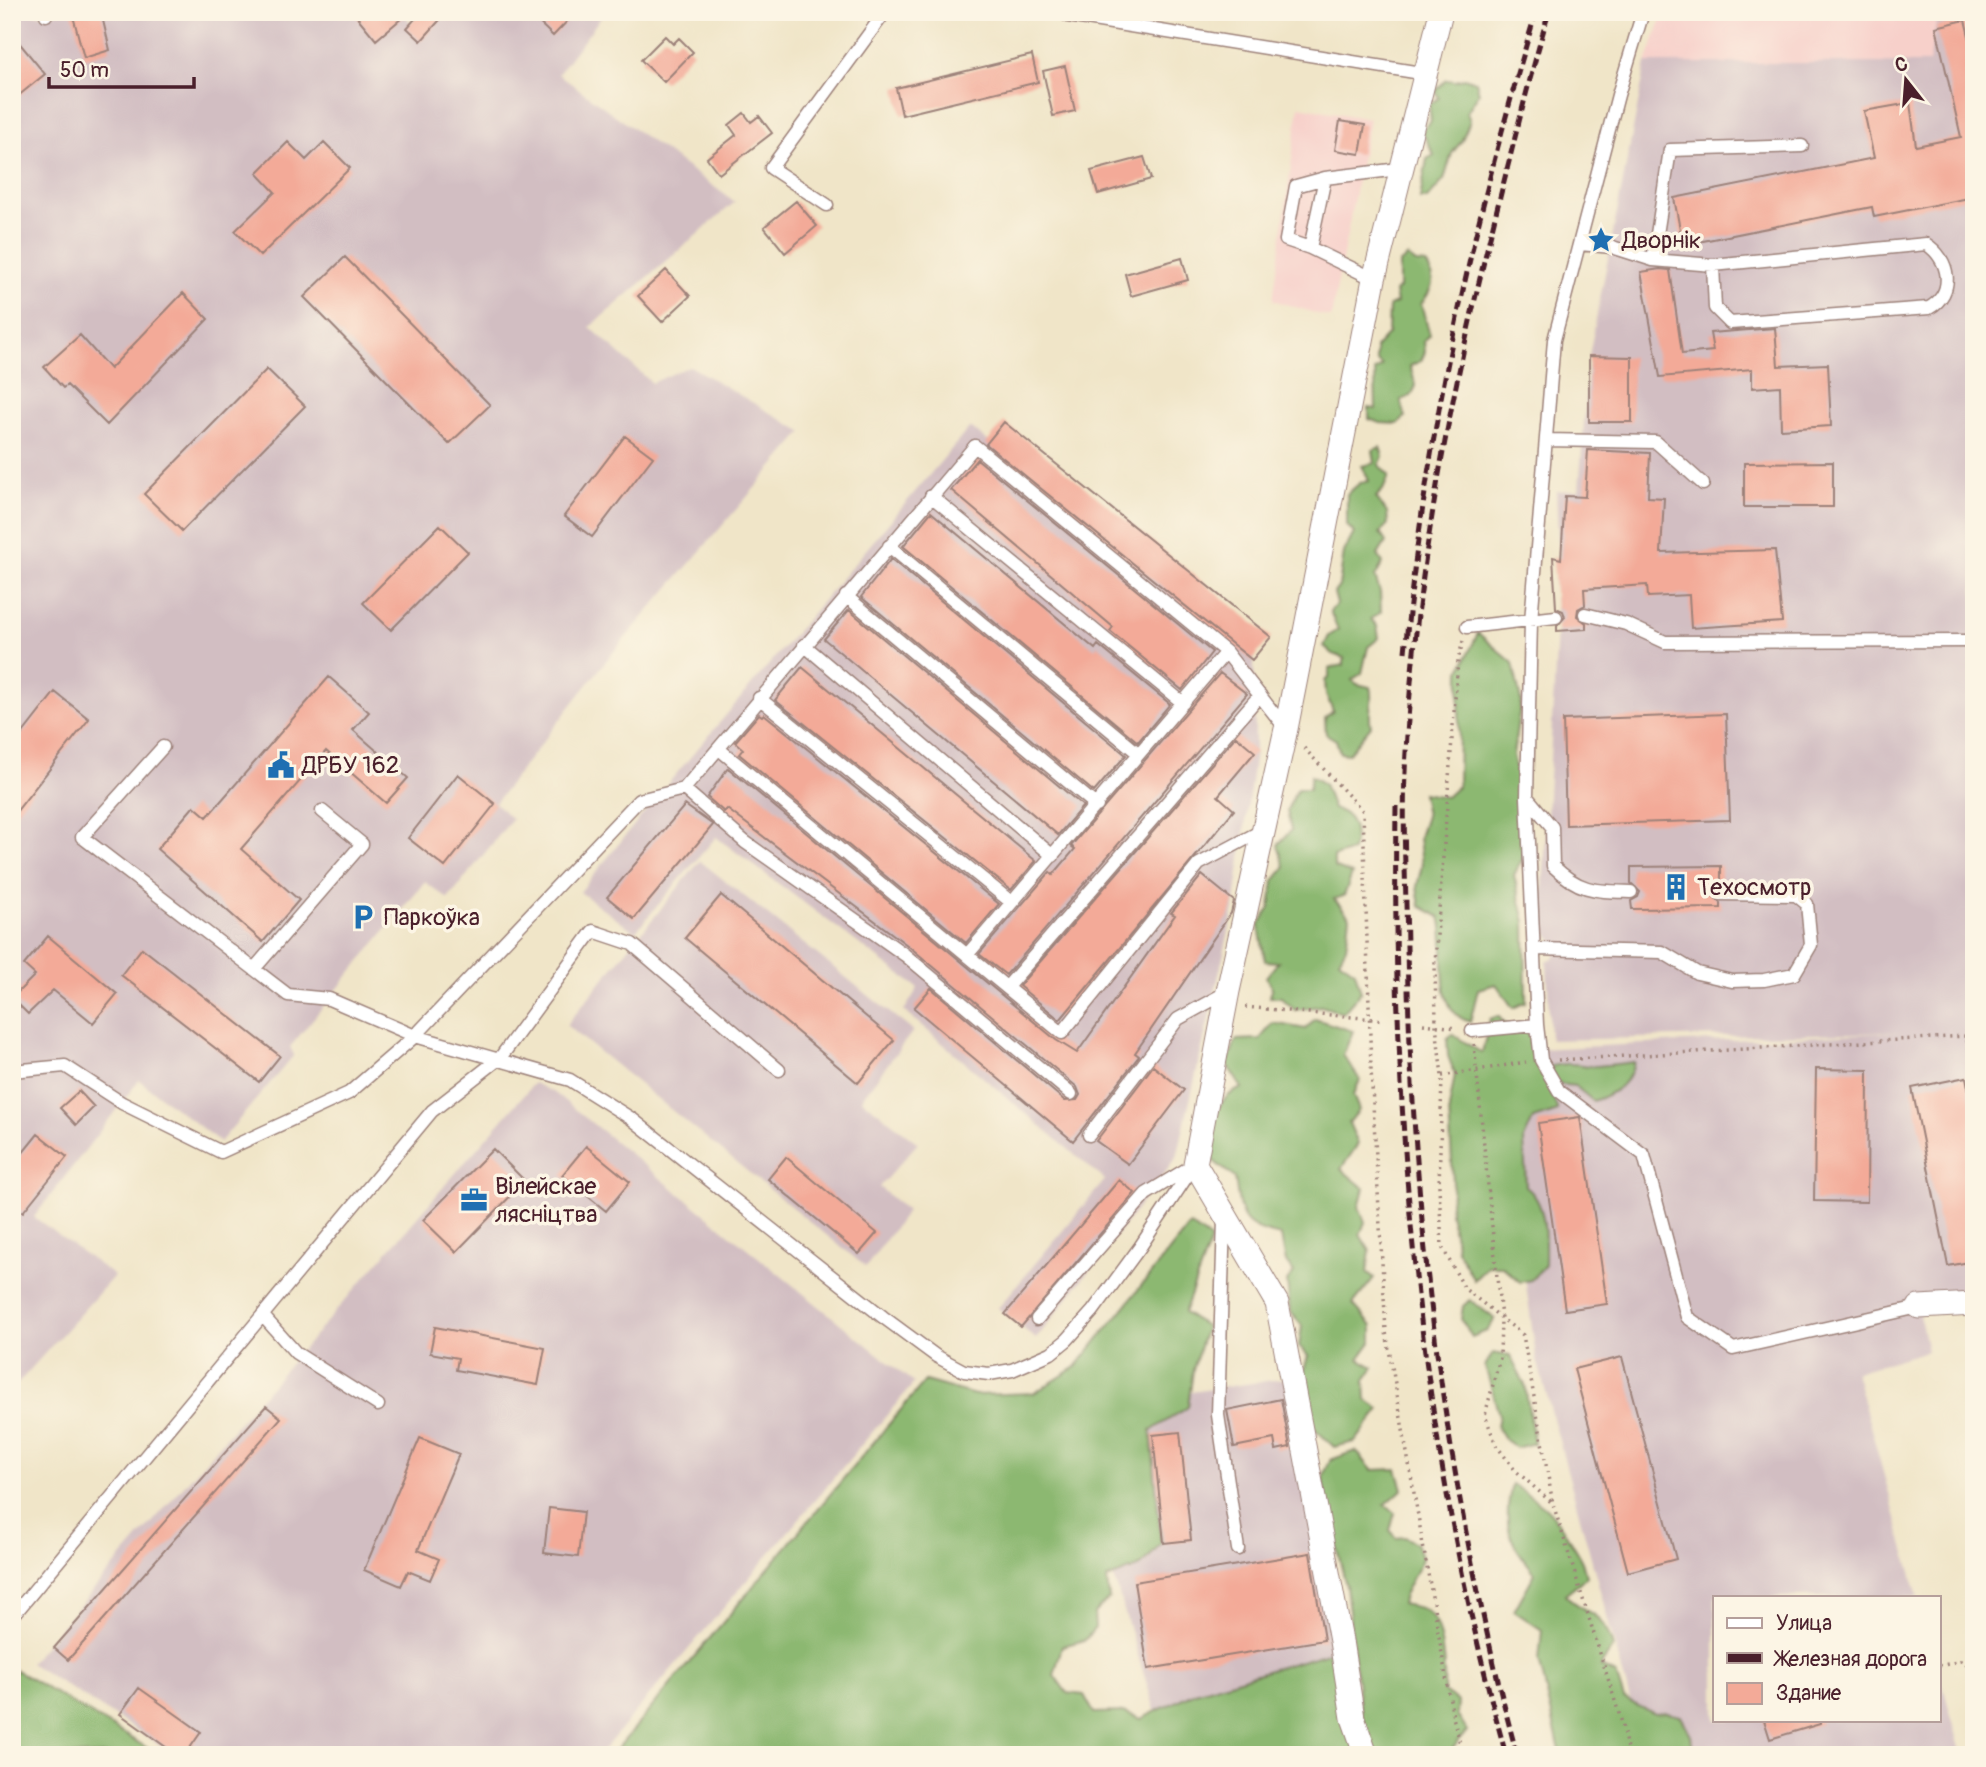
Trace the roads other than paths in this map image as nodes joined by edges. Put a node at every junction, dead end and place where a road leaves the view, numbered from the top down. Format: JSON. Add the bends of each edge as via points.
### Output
{"nodes":[{"id":1,"x":886,"y":12,"type":"edge"},
{"id":2,"x":1063,"y":12,"type":"edge"},
{"id":3,"x":1441,"y":12,"type":"edge"},
{"id":4,"x":1643,"y":12,"type":"edge"},
{"id":5,"x":1427,"y":74,"type":"junction"},
{"id":6,"x":1802,"y":146,"type":"dead end"},
{"id":7,"x":1399,"y":169,"type":"junction"},
{"id":8,"x":1325,"y":178,"type":"junction"},
{"id":9,"x":827,"y":205,"type":"dead end"},
{"id":10,"x":1580,"y":244,"type":"junction"},
{"id":11,"x":1310,"y":248,"type":"junction"},
{"id":12,"x":1653,"y":260,"type":"junction"},
{"id":13,"x":1713,"y":265,"type":"junction"},
{"id":14,"x":1374,"y":279,"type":"junction"},
{"id":15,"x":1546,"y":440,"type":"junction"},
{"id":16,"x":1703,"y":484,"type":"dead end"},
{"id":17,"x":932,"y":496,"type":"junction"},
{"id":18,"x":889,"y":546,"type":"junction"},
{"id":19,"x":846,"y":596,"type":"junction"},
{"id":20,"x":1586,"y":614,"type":"dead end"},
{"id":21,"x":1556,"y":617,"type":"dead end"},
{"id":22,"x":1531,"y":621,"type":"junction"},
{"id":23,"x":1467,"y":627,"type":"road end"},
{"id":24,"x":1970,"y":641,"type":"dead end"},
{"id":25,"x":804,"y":645,"type":"junction"},
{"id":26,"x":1226,"y":652,"type":"junction"},
{"id":27,"x":1260,"y":695,"type":"junction"},
{"id":28,"x":760,"y":698,"type":"junction"},
{"id":29,"x":1183,"y":703,"type":"junction"},
{"id":30,"x":1286,"y":729,"type":"junction"},
{"id":31,"x":163,"y":747,"type":"dead end"},
{"id":32,"x":719,"y":749,"type":"junction"},
{"id":33,"x":1139,"y":754,"type":"junction"},
{"id":34,"x":684,"y":789,"type":"junction"},
{"id":35,"x":1527,"y":797,"type":"junction"},
{"id":36,"x":1097,"y":806,"type":"junction"},
{"id":37,"x":322,"y":811,"type":"dead end"},
{"id":38,"x":1264,"y":830,"type":"junction"},
{"id":39,"x":1053,"y":856,"type":"junction"},
{"id":40,"x":1631,"y":892,"type":"dead end"},
{"id":41,"x":1721,"y":894,"type":"dead end"},
{"id":42,"x":1011,"y":902,"type":"junction"},
{"id":43,"x":1536,"y":949,"type":"junction"},
{"id":44,"x":967,"y":955,"type":"junction"},
{"id":45,"x":254,"y":969,"type":"junction"},
{"id":46,"x":1007,"y":987,"type":"junction"},
{"id":47,"x":1237,"y":999,"type":"junction"},
{"id":48,"x":1537,"y":1025,"type":"junction"},
{"id":49,"x":1472,"y":1031,"type":"road end"},
{"id":50,"x":415,"y":1036,"type":"junction"},
{"id":51,"x":500,"y":1058,"type":"junction"},
{"id":52,"x":779,"y":1070,"type":"dead end"},
{"id":53,"x":12,"y":1071,"type":"edge"},
{"id":54,"x":1072,"y":1094,"type":"dead end"},
{"id":55,"x":1089,"y":1135,"type":"dead end"},
{"id":56,"x":1195,"y":1164,"type":"junction"},
{"id":57,"x":1224,"y":1213,"type":"junction"},
{"id":58,"x":1974,"y":1304,"type":"edge"},
{"id":59,"x":1919,"y":1307,"type":"joint"},
{"id":60,"x":263,"y":1316,"type":"junction"},
{"id":61,"x":1037,"y":1319,"type":"dead end"},
{"id":62,"x":378,"y":1405,"type":"dead end"},
{"id":63,"x":1238,"y":1549,"type":"dead end"},
{"id":64,"x":12,"y":1617,"type":"edge"},
{"id":65,"x":1366,"y":1755,"type":"edge"}],
"edges":[{"from":1,"to":9,"type":"lane","via":[[771,168]]},
{"from":2,"to":5,"type":"lane"},
{"from":3,"to":5,"type":"street"},
{"from":4,"to":10,"type":"lane"},
{"from":5,"to":7,"type":"street"},
{"from":6,"to":12,"type":"lane","via":[[1670,150]]},
{"from":7,"to":8,"type":"lane"},
{"from":7,"to":14,"type":"street"},
{"from":8,"to":11,"type":"lane"},
{"from":8,"to":11,"type":"lane","via":[[1296,186],[1286,240]]},
{"from":10,"to":12,"type":"lane","via":[[1612,247]]},
{"from":10,"to":15,"type":"lane","via":[[1554,340]]},
{"from":11,"to":14,"type":"lane"},
{"from":12,"to":13,"type":"lane"},
{"from":13,"to":13,"type":"lane","via":[[1926,244],[1943,260],[1948,282],[1938,303],[1929,308],[1730,323],[1715,308]]},
{"from":14,"to":30,"type":"street"},
{"from":15,"to":16,"type":"lane","via":[[1656,442]]},
{"from":15,"to":22,"type":"lane"},
{"from":17,"to":18,"type":"lane"},
{"from":17,"to":26,"type":"lane","via":[[975,446]]},
{"from":17,"to":29,"type":"lane"},
{"from":18,"to":19,"type":"lane"},
{"from":18,"to":33,"type":"lane"},
{"from":19,"to":25,"type":"lane"},
{"from":19,"to":36,"type":"lane"},
{"from":20,"to":24,"type":"lane","via":[[1626,624],[1665,642]]},
{"from":21,"to":22,"type":"lane"},
{"from":22,"to":23,"type":"lane"},
{"from":22,"to":35,"type":"lane"},
{"from":25,"to":28,"type":"lane"},
{"from":25,"to":39,"type":"lane"},
{"from":26,"to":27,"type":"lane"},
{"from":26,"to":29,"type":"lane"},
{"from":27,"to":30,"type":"lane"},
{"from":27,"to":46,"type":"lane"},
{"from":28,"to":32,"type":"lane"},
{"from":28,"to":42,"type":"lane"},
{"from":29,"to":33,"type":"lane"},
{"from":30,"to":38,"type":"street"},
{"from":31,"to":45,"type":"lane","via":[[82,837]]},
{"from":32,"to":34,"type":"lane"},
{"from":32,"to":44,"type":"lane"},
{"from":33,"to":36,"type":"lane"},
{"from":34,"to":50,"type":"lane","via":[[639,800]]},
{"from":34,"to":54,"type":"lane","via":[[745,842],[905,955]]},
{"from":35,"to":40,"type":"lane","via":[[1552,827],[1553,866],[1571,883],[1592,891]]},
{"from":35,"to":43,"type":"lane"},
{"from":36,"to":39,"type":"lane"},
{"from":37,"to":45,"type":"lane","via":[[362,844]]},
{"from":38,"to":46,"type":"lane","via":[[1199,864],[1062,1032]]},
{"from":38,"to":47,"type":"street"},
{"from":39,"to":42,"type":"lane"},
{"from":41,"to":43,"type":"lane","via":[[1796,895],[1807,904],[1811,945],[1794,974],[1732,981],[1697,973],[1662,952]]},
{"from":42,"to":44,"type":"lane"},
{"from":43,"to":48,"type":"lane"},
{"from":44,"to":46,"type":"lane"},
{"from":45,"to":50,"type":"lane","via":[[288,995],[329,999]]},
{"from":47,"to":55,"type":"lane","via":[[1178,1018]]},
{"from":47,"to":56,"type":"street"},
{"from":48,"to":49,"type":"lane"},
{"from":48,"to":59,"type":"lane","via":[[1541,1060],[1559,1091],[1644,1155],[1687,1317],[1733,1349]]},
{"from":50,"to":51,"type":"lane"},
{"from":50,"to":53,"type":"lane","via":[[349,1093],[220,1152],[122,1104],[65,1066]]},
{"from":51,"to":52,"type":"lane","via":[[593,931],[632,944]]},
{"from":51,"to":56,"type":"lane","via":[[570,1080],[632,1119],[936,1356],[977,1373],[1025,1366],[1067,1340],[1093,1311]]},
{"from":51,"to":60,"type":"lane","via":[[432,1111]]},
{"from":56,"to":57,"type":"street"},
{"from":56,"to":61,"type":"lane","via":[[1146,1194]]},
{"from":57,"to":63,"type":"lane","via":[[1218,1415]]},
{"from":57,"to":65,"type":"street","via":[[1269,1285],[1282,1320],[1353,1718]]},
{"from":58,"to":59,"type":"street"},
{"from":60,"to":62,"type":"lane","via":[[296,1353]]},
{"from":60,"to":64,"type":"lane"}]}
